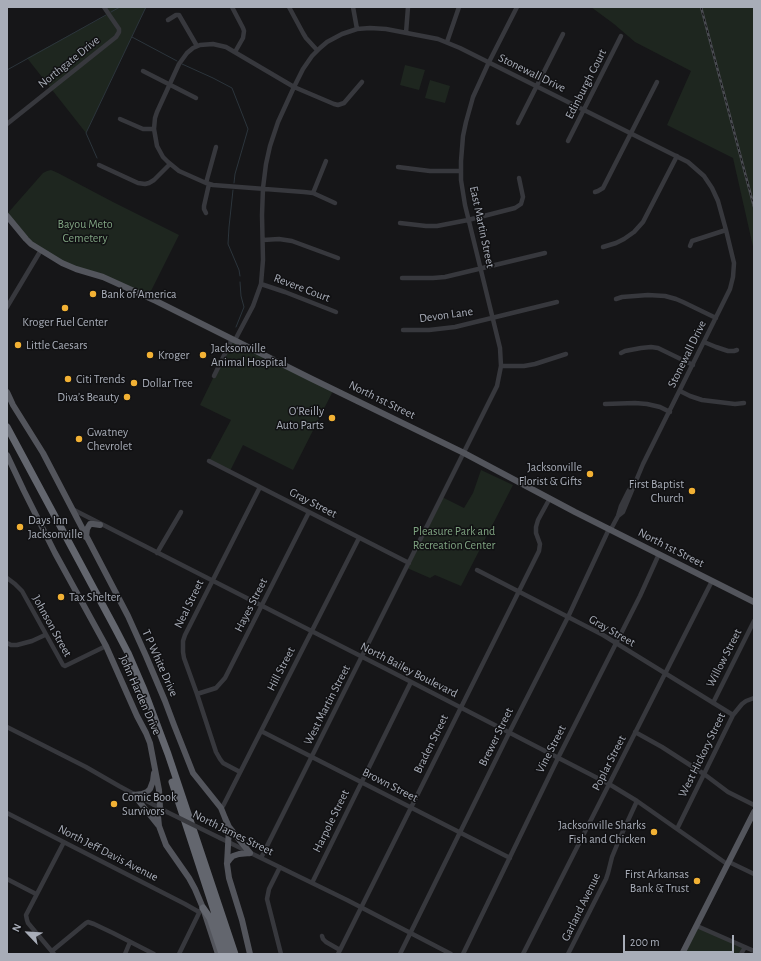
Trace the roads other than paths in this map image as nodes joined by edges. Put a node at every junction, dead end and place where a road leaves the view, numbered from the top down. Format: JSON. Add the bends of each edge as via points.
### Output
{"nodes":[{"id":1,"x":232,"y":7,"type":"edge"},
{"id":2,"x":289,"y":7,"type":"edge"},
{"id":3,"x":353,"y":7,"type":"edge"},
{"id":4,"x":408,"y":7,"type":"edge"},
{"id":5,"x":459,"y":7,"type":"edge"},
{"id":6,"x":517,"y":7,"type":"edge"},
{"id":7,"x":105,"y":9,"type":"edge"},
{"id":8,"x":168,"y":20,"type":"dead end"},
{"id":9,"x":358,"y":29,"type":"junction"},
{"id":10,"x":406,"y":33,"type":"junction"},
{"id":11,"x":563,"y":34,"type":"dead end"},
{"id":12,"x":621,"y":36,"type":"dead end"},
{"id":13,"x":447,"y":42,"type":"junction"},
{"id":14,"x":197,"y":46,"type":"junction"},
{"id":15,"x":317,"y":50,"type":"junction"},
{"id":16,"x":235,"y":52,"type":"junction"},
{"id":17,"x":489,"y":62,"type":"junction"},
{"id":18,"x":143,"y":71,"type":"dead end"},
{"id":19,"x":362,"y":82,"type":"dead end"},
{"id":20,"x":657,"y":82,"type":"dead end"},
{"id":21,"x":170,"y":84,"type":"junction"},
{"id":22,"x":294,"y":86,"type":"junction"},
{"id":23,"x":537,"y":86,"type":"junction"},
{"id":24,"x":196,"y":98,"type":"dead end"},
{"id":25,"x":584,"y":109,"type":"junction"},
{"id":26,"x":120,"y":119,"type":"dead end"},
{"id":27,"x":518,"y":123,"type":"dead end"},
{"id":28,"x":7,"y":124,"type":"edge"},
{"id":29,"x":154,"y":130,"type":"junction"},
{"id":30,"x":630,"y":133,"type":"junction"},
{"id":31,"x":568,"y":141,"type":"dead end"},
{"id":32,"x":216,"y":147,"type":"dead end"},
{"id":33,"x":676,"y":156,"type":"junction"},
{"id":34,"x":326,"y":161,"type":"dead end"},
{"id":35,"x":170,"y":164,"type":"junction"},
{"id":36,"x":99,"y":165,"type":"dead end"},
{"id":37,"x":398,"y":167,"type":"dead end"},
{"id":38,"x":461,"y":170,"type":"junction"},
{"id":39,"x":519,"y":178,"type":"dead end"},
{"id":40,"x":208,"y":183,"type":"junction"},
{"id":41,"x":263,"y":188,"type":"junction"},
{"id":42,"x":595,"y":192,"type":"dead end"},
{"id":43,"x":313,"y":193,"type":"junction"},
{"id":44,"x":335,"y":203,"type":"dead end"},
{"id":45,"x":206,"y":213,"type":"dead end"},
{"id":46,"x":7,"y":216,"type":"edge"},
{"id":47,"x":468,"y":220,"type":"junction"},
{"id":48,"x":400,"y":223,"type":"dead end"},
{"id":49,"x":726,"y":230,"type":"junction"},
{"id":50,"x":263,"y":240,"type":"junction"},
{"id":51,"x":690,"y":246,"type":"dead end"},
{"id":52,"x":603,"y":247,"type":"dead end"},
{"id":53,"x":41,"y":250,"type":"junction"},
{"id":54,"x":545,"y":253,"type":"dead end"},
{"id":55,"x":338,"y":258,"type":"dead end"},
{"id":56,"x":480,"y":268,"type":"junction"},
{"id":57,"x":402,"y":278,"type":"dead end"},
{"id":58,"x":261,"y":284,"type":"junction"},
{"id":59,"x":616,"y":299,"type":"dead end"},
{"id":60,"x":557,"y":302,"type":"dead end"},
{"id":61,"x":7,"y":307,"type":"edge"},
{"id":62,"x":336,"y":312,"type":"dead end"},
{"id":63,"x":492,"y":318,"type":"junction"},
{"id":64,"x":716,"y":318,"type":"junction"},
{"id":65,"x":403,"y":330,"type":"dead end"},
{"id":66,"x":234,"y":339,"type":"junction"},
{"id":67,"x":704,"y":342,"type":"junction"},
{"id":68,"x":737,"y":350,"type":"dead end"},
{"id":69,"x":621,"y":353,"type":"dead end"},
{"id":70,"x":566,"y":354,"type":"dead end"},
{"id":71,"x":693,"y":365,"type":"junction"},
{"id":72,"x":501,"y":366,"type":"junction"},
{"id":73,"x":214,"y":376,"type":"dead end"},
{"id":74,"x":680,"y":391,"type":"junction"},
{"id":75,"x":7,"y":392,"type":"edge"},
{"id":76,"x":744,"y":403,"type":"dead end"},
{"id":77,"x":604,"y":404,"type":"dead end"},
{"id":78,"x":670,"y":412,"type":"junction"},
{"id":79,"x":7,"y":427,"type":"edge"},
{"id":80,"x":7,"y":436,"type":"edge"},
{"id":81,"x":464,"y":453,"type":"junction"},
{"id":82,"x":7,"y":455,"type":"edge"},
{"id":83,"x":209,"y":460,"type":"dead end"},
{"id":84,"x":260,"y":487,"type":"junction"},
{"id":85,"x":550,"y":498,"type":"junction"},
{"id":86,"x":72,"y":510,"type":"junction"},
{"id":87,"x":181,"y":512,"type":"dead end"},
{"id":88,"x":309,"y":512,"type":"junction"},
{"id":89,"x":100,"y":525,"type":"junction"},
{"id":90,"x":610,"y":529,"type":"junction"},
{"id":91,"x":86,"y":537,"type":"junction"},
{"id":92,"x":359,"y":538,"type":"junction"},
{"id":93,"x":157,"y":553,"type":"junction"},
{"id":94,"x":659,"y":554,"type":"junction"},
{"id":95,"x":409,"y":563,"type":"junction"},
{"id":96,"x":477,"y":570,"type":"dead end"},
{"id":97,"x":7,"y":578,"type":"edge"},
{"id":98,"x":212,"y":580,"type":"junction"},
{"id":99,"x":712,"y":581,"type":"junction"},
{"id":100,"x":518,"y":592,"type":"junction"},
{"id":101,"x":754,"y":602,"type":"edge"},
{"id":102,"x":262,"y":606,"type":"junction"},
{"id":103,"x":568,"y":617,"type":"junction"},
{"id":104,"x":754,"y":621,"type":"edge"},
{"id":105,"x":311,"y":632,"type":"junction"},
{"id":106,"x":45,"y":635,"type":"junction"},
{"id":107,"x":7,"y":643,"type":"edge"},
{"id":108,"x":616,"y":644,"type":"junction"},
{"id":109,"x":106,"y":646,"type":"junction"},
{"id":110,"x":362,"y":657,"type":"junction"},
{"id":111,"x":665,"y":674,"type":"junction"},
{"id":112,"x":411,"y":682,"type":"junction"},
{"id":113,"x":197,"y":694,"type":"junction"},
{"id":114,"x":754,"y":698,"type":"edge"},
{"id":115,"x":713,"y":703,"type":"junction"},
{"id":116,"x":460,"y":707,"type":"junction"},
{"id":117,"x":733,"y":715,"type":"junction"},
{"id":118,"x":7,"y":727,"type":"edge"},
{"id":119,"x":261,"y":731,"type":"junction"},
{"id":120,"x":635,"y":732,"type":"junction"},
{"id":121,"x":509,"y":733,"type":"junction"},
{"id":122,"x":312,"y":757,"type":"junction"},
{"id":123,"x":558,"y":758,"type":"junction"},
{"id":124,"x":154,"y":767,"type":"junction"},
{"id":125,"x":240,"y":772,"type":"junction"},
{"id":126,"x":704,"y":774,"type":"junction"},
{"id":127,"x":361,"y":782,"type":"junction"},
{"id":128,"x":609,"y":784,"type":"junction"},
{"id":129,"x":134,"y":795,"type":"junction"},
{"id":130,"x":637,"y":801,"type":"junction"},
{"id":131,"x":754,"y":805,"type":"edge"},
{"id":132,"x":411,"y":807,"type":"junction"},
{"id":133,"x":160,"y":808,"type":"junction"},
{"id":134,"x":221,"y":808,"type":"junction"},
{"id":135,"x":754,"y":812,"type":"edge"},
{"id":136,"x":7,"y":813,"type":"edge"},
{"id":137,"x":159,"y":826,"type":"junction"},
{"id":138,"x":229,"y":827,"type":"junction"},
{"id":139,"x":677,"y":828,"type":"junction"},
{"id":140,"x":461,"y":833,"type":"junction"},
{"id":141,"x":64,"y":842,"type":"junction"},
{"id":142,"x":228,"y":842,"type":"junction"},
{"id":143,"x":250,"y":853,"type":"junction"},
{"id":144,"x":261,"y":858,"type":"junction"},
{"id":145,"x":510,"y":858,"type":"junction"},
{"id":146,"x":728,"y":863,"type":"junction"},
{"id":147,"x":227,"y":864,"type":"junction"},
{"id":148,"x":280,"y":867,"type":"junction"},
{"id":149,"x":754,"y":874,"type":"edge"},
{"id":150,"x":7,"y":879,"type":"edge"},
{"id":151,"x":312,"y":882,"type":"junction"},
{"id":152,"x":36,"y":894,"type":"junction"},
{"id":153,"x":361,"y":907,"type":"junction"},
{"id":154,"x":201,"y":910,"type":"junction"},
{"id":155,"x":697,"y":926,"type":"junction"},
{"id":156,"x":410,"y":933,"type":"junction"},
{"id":157,"x":322,"y":936,"type":"dead end"},
{"id":158,"x":130,"y":942,"type":"junction"},
{"id":159,"x":754,"y":945,"type":"edge"},
{"id":160,"x":745,"y":947,"type":"junction"},
{"id":161,"x":753,"y":951,"type":"edge"},
{"id":162,"x":339,"y":952,"type":"edge"},
{"id":163,"x":53,"y":953,"type":"edge"},
{"id":164,"x":125,"y":954,"type":"edge"},
{"id":165,"x":154,"y":954,"type":"edge"},
{"id":166,"x":179,"y":954,"type":"edge"},
{"id":167,"x":218,"y":954,"type":"edge"},
{"id":168,"x":222,"y":954,"type":"edge"},
{"id":169,"x":228,"y":954,"type":"edge"},
{"id":170,"x":234,"y":954,"type":"edge"},
{"id":171,"x":250,"y":954,"type":"edge"},
{"id":172,"x":281,"y":954,"type":"edge"},
{"id":173,"x":400,"y":954,"type":"edge"},
{"id":174,"x":451,"y":954,"type":"edge"},
{"id":175,"x":463,"y":954,"type":"edge"},
{"id":176,"x":523,"y":954,"type":"edge"},
{"id":177,"x":568,"y":954,"type":"edge"},
{"id":178,"x":682,"y":954,"type":"edge"},
{"id":179,"x":741,"y":954,"type":"edge"}],
"edges":[{"from":1,"to":16,"type":"street","via":[[244,31]]},
{"from":2,"to":15,"type":"street","via":[[306,38]]},
{"from":3,"to":9,"type":"street"},
{"from":4,"to":10,"type":"street"},
{"from":5,"to":13,"type":"street"},
{"from":6,"to":17,"type":"street","name":"East Martin Street"},
{"from":7,"to":28,"type":"street","name":"Northgate Drive","via":[[118,29],[116,37]]},
{"from":8,"to":14,"type":"street","via":[[179,15]]},
{"from":9,"to":10,"type":"street","name":"Stonewall Drive","via":[[380,28]]},
{"from":9,"to":15,"type":"street","name":"Stonewall Drive","via":[[333,38]]},
{"from":10,"to":13,"type":"street","name":"Stonewall Drive"},
{"from":11,"to":23,"type":"street"},
{"from":12,"to":25,"type":"street","name":"Edinburgh Court"},
{"from":13,"to":17,"type":"street","name":"Stonewall Drive"},
{"from":14,"to":16,"type":"street","via":[[213,44]]},
{"from":14,"to":21,"type":"street","via":[[183,58]]},
{"from":15,"to":22,"type":"street","name":"Stonewall Drive"},
{"from":16,"to":22,"type":"street"},
{"from":17,"to":23,"type":"street","name":"Stonewall Drive"},
{"from":17,"to":38,"type":"street","name":"East Martin Street","via":[[473,97],[466,122]]},
{"from":18,"to":21,"type":"street"},
{"from":19,"to":22,"type":"street","via":[[344,103],[338,105]]},
{"from":20,"to":30,"type":"street"},
{"from":21,"to":24,"type":"street"},
{"from":21,"to":29,"type":"street","via":[[157,112]]},
{"from":22,"to":41,"type":"street","name":"Stonewall Drive","via":[[271,141]]},
{"from":23,"to":25,"type":"street","name":"Stonewall Drive"},
{"from":23,"to":27,"type":"street"},
{"from":25,"to":30,"type":"street","name":"Stonewall Drive"},
{"from":25,"to":31,"type":"street","name":"Edinburgh Court"},
{"from":26,"to":29,"type":"street","via":[[143,129]]},
{"from":29,"to":35,"type":"street","via":[[157,146]]},
{"from":30,"to":33,"type":"street","name":"Stonewall Drive"},
{"from":30,"to":42,"type":"street","via":[[603,188]]},
{"from":32,"to":40,"type":"street"},
{"from":33,"to":49,"type":"street","name":"Stonewall Drive","via":[[688,162],[712,188]]},
{"from":33,"to":52,"type":"street","via":[[643,222],[624,239]]},
{"from":34,"to":43,"type":"street"},
{"from":35,"to":36,"type":"street","via":[[154,180],[145,184]]},
{"from":35,"to":40,"type":"street","via":[[179,171]]},
{"from":37,"to":38,"type":"street","via":[[430,171]]},
{"from":38,"to":47,"type":"street","name":"East Martin Street"},
{"from":39,"to":47,"type":"street","via":[[523,197],[518,206]]},
{"from":40,"to":41,"type":"street"},
{"from":40,"to":45,"type":"street","via":[[204,206]]},
{"from":41,"to":43,"type":"street"},
{"from":41,"to":50,"type":"street","name":"Stonewall Drive"},
{"from":43,"to":44,"type":"street"},
{"from":46,"to":53,"type":"main road","name":"North 1st Street","via":[[26,239]]},
{"from":47,"to":48,"type":"street","via":[[437,226]]},
{"from":47,"to":56,"type":"street","name":"East Martin Street"},
{"from":49,"to":51,"type":"street","via":[[692,241]]},
{"from":49,"to":64,"type":"street","name":"Stonewall Drive","via":[[734,271],[730,289]]},
{"from":50,"to":55,"type":"street","via":[[292,241]]},
{"from":50,"to":58,"type":"street","name":"Stonewall Drive"},
{"from":53,"to":61,"type":"street"},
{"from":53,"to":66,"type":"main road","name":"North 1st Street","via":[[66,265],[103,277]]},
{"from":54,"to":56,"type":"street"},
{"from":56,"to":57,"type":"street","via":[[438,278]]},
{"from":56,"to":63,"type":"street","name":"East Martin Street"},
{"from":58,"to":62,"type":"street","name":"Revere Court"},
{"from":58,"to":66,"type":"street","name":"Stonewall Drive","via":[[253,306]]},
{"from":59,"to":64,"type":"street","via":[[648,295],[665,296]]},
{"from":60,"to":63,"type":"street","name":"Devon Lane"},
{"from":63,"to":65,"type":"street","name":"Devon Lane","via":[[442,329]]},
{"from":63,"to":72,"type":"street","name":"East Martin Street","via":[[500,348]]},
{"from":64,"to":67,"type":"street","name":"Stonewall Drive"},
{"from":66,"to":73,"type":"street","name":"Stonewall Drive"},
{"from":66,"to":81,"type":"main road","name":"North 1st Street"},
{"from":67,"to":68,"type":"street","via":[[728,351]]},
{"from":67,"to":71,"type":"street","name":"Stonewall Drive"},
{"from":69,"to":71,"type":"street","via":[[641,348],[658,348]]},
{"from":70,"to":72,"type":"street","via":[[535,364]]},
{"from":71,"to":74,"type":"street","name":"Stonewall Drive"},
{"from":72,"to":81,"type":"street","name":"East Martin Street","via":[[495,392]]},
{"from":74,"to":76,"type":"street","via":[[702,400]]},
{"from":74,"to":78,"type":"street","name":"Stonewall Drive"},
{"from":75,"to":86,"type":"main road","name":"T P White Drive","via":[[43,453]]},
{"from":77,"to":78,"type":"street","via":[[647,404]]},
{"from":78,"to":90,"type":"street","name":"Stonewall Drive","via":[[634,483],[623,512]]},
{"from":79,"to":170,"type":"highway","via":[[115,628],[144,690],[168,754]]},
{"from":80,"to":169,"type":"highway","via":[[133,674],[156,731]]},
{"from":81,"to":85,"type":"main road","name":"North 1st Street"},
{"from":81,"to":95,"type":"street","name":"West Martin Street"},
{"from":82,"to":109,"type":"main road","name":"John Harden Drive"},
{"from":83,"to":84,"type":"street","name":"Gray Street"},
{"from":84,"to":88,"type":"street","name":"Gray Street"},
{"from":84,"to":98,"type":"street","name":"Neal Street"},
{"from":85,"to":90,"type":"main road","name":"North 1st Street"},
{"from":85,"to":100,"type":"street","name":"Braden Street","via":[[536,527],[539,550]]},
{"from":86,"to":89,"type":"street","name":"North Bailey Boulevard"},
{"from":86,"to":91,"type":"main road","name":"T P White Drive"},
{"from":87,"to":93,"type":"street"},
{"from":88,"to":92,"type":"street","name":"Gray Street"},
{"from":88,"to":102,"type":"street","name":"Hayes Street"},
{"from":89,"to":91,"type":"main road","via":[[90,524]]},
{"from":89,"to":93,"type":"street","name":"North Bailey Boulevard"},
{"from":90,"to":94,"type":"main road","name":"North 1st Street"},
{"from":90,"to":103,"type":"street","name":"Brewer Street"},
{"from":91,"to":134,"type":"main road","name":"T P White Drive","via":[[128,616],[193,773]]},
{"from":92,"to":95,"type":"street","name":"Gray Street"},
{"from":92,"to":105,"type":"street","name":"Hill Street"},
{"from":93,"to":98,"type":"street","name":"North Bailey Boulevard"},
{"from":94,"to":99,"type":"main road","name":"North 1st Street"},
{"from":94,"to":108,"type":"street","name":"Vine Street"},
{"from":95,"to":110,"type":"street","name":"West Martin Street"},
{"from":96,"to":100,"type":"street","name":"Gray Street"},
{"from":97,"to":106,"type":"street","name":"Johnson Street","via":[[22,592]]},
{"from":98,"to":102,"type":"street","name":"North Bailey Boulevard"},
{"from":98,"to":113,"type":"street","name":"Neal Street","via":[[183,641],[184,658]]},
{"from":99,"to":101,"type":"main road","name":"North 1st Street"},
{"from":99,"to":111,"type":"street","name":"Poplar Street"},
{"from":100,"to":103,"type":"street","name":"Gray Street"},
{"from":100,"to":116,"type":"street","name":"Braden Street"},
{"from":102,"to":105,"type":"street","name":"North Bailey Boulevard"},
{"from":102,"to":113,"type":"street","name":"Hayes Street","via":[[225,678],[216,688]]},
{"from":103,"to":108,"type":"street","name":"Gray Street"},
{"from":103,"to":121,"type":"street","name":"Brewer Street"},
{"from":104,"to":115,"type":"street","name":"Willow Street"},
{"from":105,"to":110,"type":"street","name":"North Bailey Boulevard"},
{"from":105,"to":119,"type":"street","name":"Hill Street"},
{"from":106,"to":107,"type":"street","via":[[17,645]]},
{"from":106,"to":109,"type":"street","name":"Johnson Street","via":[[65,666]]},
{"from":108,"to":111,"type":"street","name":"Gray Street"},
{"from":108,"to":123,"type":"street","name":"Vine Street"},
{"from":109,"to":124,"type":"main road","name":"John Harden Drive","via":[[150,743]]},
{"from":110,"to":112,"type":"street","name":"North Bailey Boulevard"},
{"from":110,"to":122,"type":"street","name":"West Martin Street"},
{"from":111,"to":115,"type":"street","name":"Gray Street"},
{"from":111,"to":120,"type":"street","name":"Poplar Street"},
{"from":112,"to":116,"type":"street","name":"North Bailey Boulevard"},
{"from":112,"to":127,"type":"street","name":"Harpole Street"},
{"from":113,"to":125,"type":"street","name":"Neal Street","via":[[218,757]]},
{"from":114,"to":117,"type":"street","name":"West Hickory Street","via":[[742,704]]},
{"from":115,"to":117,"type":"street","name":"Gray Street"},
{"from":116,"to":121,"type":"street","name":"North Bailey Boulevard"},
{"from":116,"to":132,"type":"street","name":"Braden Street"},
{"from":117,"to":126,"type":"street","name":"West Hickory Street"},
{"from":118,"to":129,"type":"street","name":"North James Street","via":[[86,767]]},
{"from":119,"to":122,"type":"street","name":"Brown Street"},
{"from":119,"to":125,"type":"street","name":"Hill Street"},
{"from":120,"to":126,"type":"street"},
{"from":120,"to":128,"type":"street","name":"Poplar Street"},
{"from":121,"to":123,"type":"street","name":"North Bailey Boulevard"},
{"from":121,"to":140,"type":"street","name":"Brewer Street"},
{"from":122,"to":127,"type":"street","name":"Brown Street"},
{"from":122,"to":144,"type":"street","name":"West Martin Street"},
{"from":123,"to":128,"type":"street","name":"North Bailey Boulevard"},
{"from":123,"to":145,"type":"street","name":"Vine Street"},
{"from":124,"to":129,"type":"main road","via":[[150,789]]},
{"from":124,"to":133,"type":"main road","name":"John Harden Drive"},
{"from":125,"to":134,"type":"street","name":"Hill Street"},
{"from":126,"to":131,"type":"street","via":[[728,792]]},
{"from":126,"to":139,"type":"street","name":"West Hickory Street"},
{"from":127,"to":132,"type":"street","name":"Brown Street"},
{"from":127,"to":151,"type":"street","name":"Harpole Street"},
{"from":128,"to":130,"type":"street","name":"North Bailey Boulevard"},
{"from":128,"to":176,"type":"street","name":"Poplar Street"},
{"from":129,"to":133,"type":"street","name":"North James Street"},
{"from":129,"to":137,"type":"main road"},
{"from":130,"to":139,"type":"street","name":"North Bailey Boulevard"},
{"from":130,"to":177,"type":"street","name":"Garland Avenue","via":[[616,846],[606,879]]},
{"from":132,"to":140,"type":"street","name":"Brown Street"},
{"from":132,"to":153,"type":"street","name":"Braden Street"},
{"from":133,"to":137,"type":"main road","name":"John Harden Drive"},
{"from":133,"to":142,"type":"street","name":"North James Street","bridge":true},
{"from":134,"to":138,"type":"main road","name":"T P White Drive"},
{"from":135,"to":146,"type":"main road"},
{"from":136,"to":141,"type":"street","name":"North Jeff Davis Avenue"},
{"from":137,"to":154,"type":"main road","name":"John Harden Drive","via":[[166,845],[189,878]]},
{"from":138,"to":142,"type":"main road","name":"T P White Drive"},
{"from":138,"to":143,"type":"main road"},
{"from":139,"to":146,"type":"street","name":"North Bailey Boulevard"},
{"from":140,"to":145,"type":"street","name":"Brown Street"},
{"from":140,"to":156,"type":"street","name":"Brewer Street"},
{"from":141,"to":152,"type":"street"},
{"from":141,"to":154,"type":"street","name":"North Jeff Davis Avenue"},
{"from":142,"to":143,"type":"street","name":"North James Street"},
{"from":142,"to":147,"type":"main road","name":"T P White Drive"},
{"from":143,"to":144,"type":"street","name":"North James Street"},
{"from":143,"to":147,"type":"main road","via":[[233,856]]},
{"from":144,"to":148,"type":"street","name":"North James Street"},
{"from":145,"to":175,"type":"street","name":"Vine Street"},
{"from":146,"to":149,"type":"street","name":"North Bailey Boulevard"},
{"from":146,"to":155,"type":"main road"},
{"from":147,"to":171,"type":"main road","name":"T P White Drive","via":[[228,878]]},
{"from":148,"to":151,"type":"street","name":"North James Street"},
{"from":148,"to":172,"type":"street","via":[[269,890],[268,899]]},
{"from":150,"to":152,"type":"street"},
{"from":151,"to":153,"type":"street","name":"North James Street"},
{"from":152,"to":163,"type":"street","via":[[26,915],[27,920]]},
{"from":153,"to":156,"type":"street","name":"North James Street"},
{"from":153,"to":162,"type":"street","name":"Braden Street"},
{"from":154,"to":166,"type":"street"},
{"from":154,"to":167,"type":"main road","name":"John Harden Drive"},
{"from":154,"to":168,"type":"highway","via":[[210,918]]},
{"from":155,"to":160,"type":"street"},
{"from":155,"to":178,"type":"main road"},
{"from":156,"to":173,"type":"street","name":"Brewer Street"},
{"from":156,"to":174,"type":"street","name":"North James Street"},
{"from":157,"to":162,"type":"street"},
{"from":158,"to":163,"type":"street","via":[[88,922]]},
{"from":158,"to":164,"type":"street"},
{"from":158,"to":165,"type":"street"},
{"from":159,"to":161,"type":"street"},
{"from":160,"to":161,"type":"street"},
{"from":160,"to":179,"type":"street"}]}
